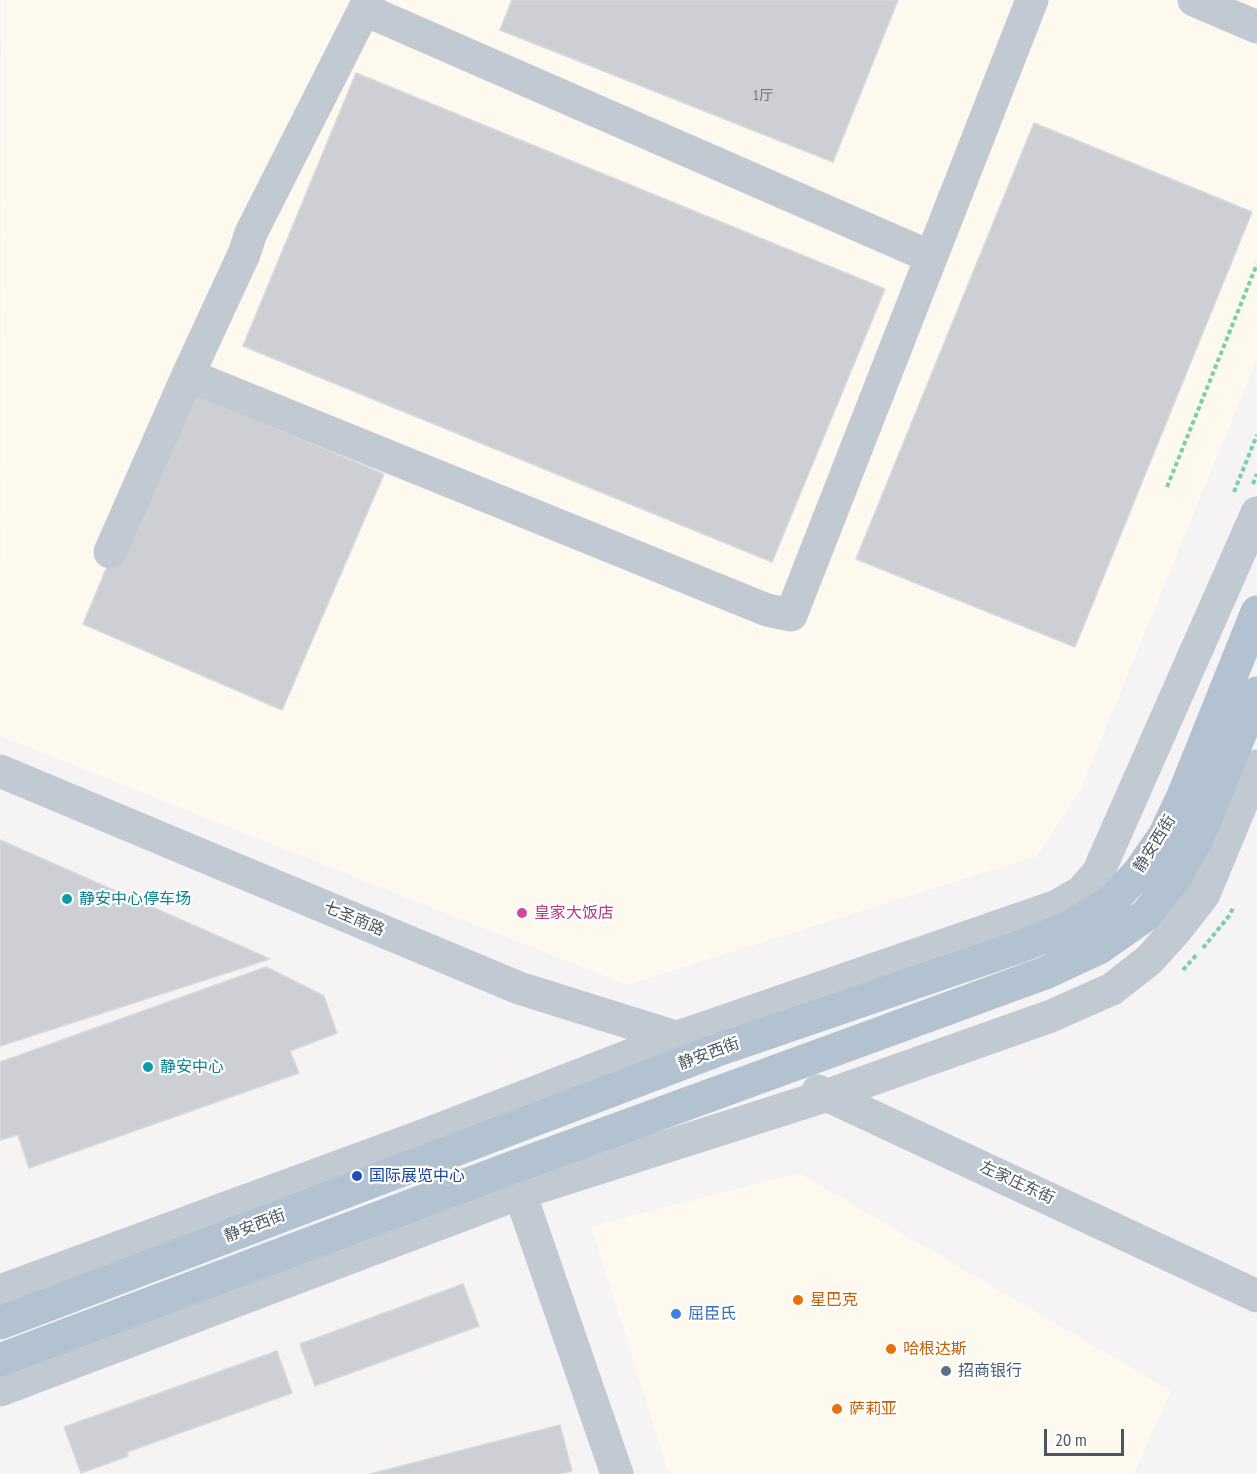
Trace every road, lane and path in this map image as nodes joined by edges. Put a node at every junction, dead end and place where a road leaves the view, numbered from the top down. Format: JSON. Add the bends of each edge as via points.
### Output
{"nodes":[{"id":1,"x":1032,"y":0,"type":"edge"},
{"id":2,"x":1194,"y":0,"type":"edge"},
{"id":3,"x":367,"y":5,"type":"edge"},
{"id":4,"x":1257,"y":27,"type":"edge"},
{"id":5,"x":931,"y":257,"type":"junction"},
{"id":6,"x":1257,"y":264,"type":"edge"},
{"id":7,"x":188,"y":375,"type":"junction"},
{"id":8,"x":1256,"y":438,"type":"edge"},
{"id":9,"x":1257,"y":474,"type":"edge"},
{"id":10,"x":1167,"y":487,"type":"dead end"},
{"id":11,"x":1247,"y":499,"type":"edge"},
{"id":12,"x":110,"y":552,"type":"dead end"},
{"id":13,"x":1257,"y":612,"type":"edge"},
{"id":14,"x":1257,"y":693,"type":"edge"},
{"id":15,"x":1257,"y":766,"type":"edge"},
{"id":16,"x":0,"y":771,"type":"edge"},
{"id":17,"x":1237,"y":898,"type":"dead end"},
{"id":18,"x":1178,"y":973,"type":"dead end"},
{"id":19,"x":678,"y":1037,"type":"junction"},
{"id":20,"x":715,"y":1052,"type":"junction"},
{"id":21,"x":776,"y":1071,"type":"junction"},
{"id":22,"x":828,"y":1095,"type":"junction"},
{"id":23,"x":515,"y":1181,"type":"junction"},
{"id":24,"x":0,"y":1291,"type":"edge"},
{"id":25,"x":1257,"y":1296,"type":"edge"},
{"id":26,"x":0,"y":1323,"type":"edge"},
{"id":27,"x":0,"y":1360,"type":"edge"},
{"id":28,"x":0,"y":1390,"type":"edge"},
{"id":29,"x":617,"y":1474,"type":"edge"}],
"edges":[{"from":1,"to":5,"type":"street"},
{"from":2,"to":4,"type":"street"},
{"from":3,"to":5,"type":"street"},
{"from":3,"to":7,"type":"street","via":[[251,233]]},
{"from":5,"to":7,"type":"street","via":[[790,615],[767,610]]},
{"from":6,"to":10,"type":"path"},
{"from":7,"to":12,"type":"street"},
{"from":8,"to":11,"type":"path"},
{"from":9,"to":11,"type":"path"},
{"from":11,"to":19,"type":"street","via":[[1098,873],[1081,892],[1057,906]]},
{"from":13,"to":20,"type":"main road","name":"静安西街","via":[[1164,836],[1113,900],[1070,927],[1019,947]]},
{"from":14,"to":21,"type":"main road","name":"静安西街","via":[[1198,837],[1176,877],[1146,915],[1099,948],[1045,973]]},
{"from":15,"to":22,"type":"street","via":[[1204,894],[1149,960],[1112,989],[1051,1016]]},
{"from":16,"to":19,"type":"street","name":"七圣南路","via":[[519,988]]},
{"from":17,"to":18,"type":"path","via":[[1229,916]]},
{"from":19,"to":20,"type":"street","name":"七圣南路"},
{"from":19,"to":24,"type":"street"},
{"from":20,"to":26,"type":"main road","name":"静安西街"},
{"from":21,"to":22,"type":"street","name":"左家庄东街"},
{"from":21,"to":23,"type":"main road","name":"静安西街"},
{"from":22,"to":23,"type":"street"},
{"from":22,"to":25,"type":"street","name":"左家庄东街"},
{"from":23,"to":27,"type":"main road","name":"静安西街"},
{"from":23,"to":28,"type":"street"},
{"from":23,"to":29,"type":"street"}]}
